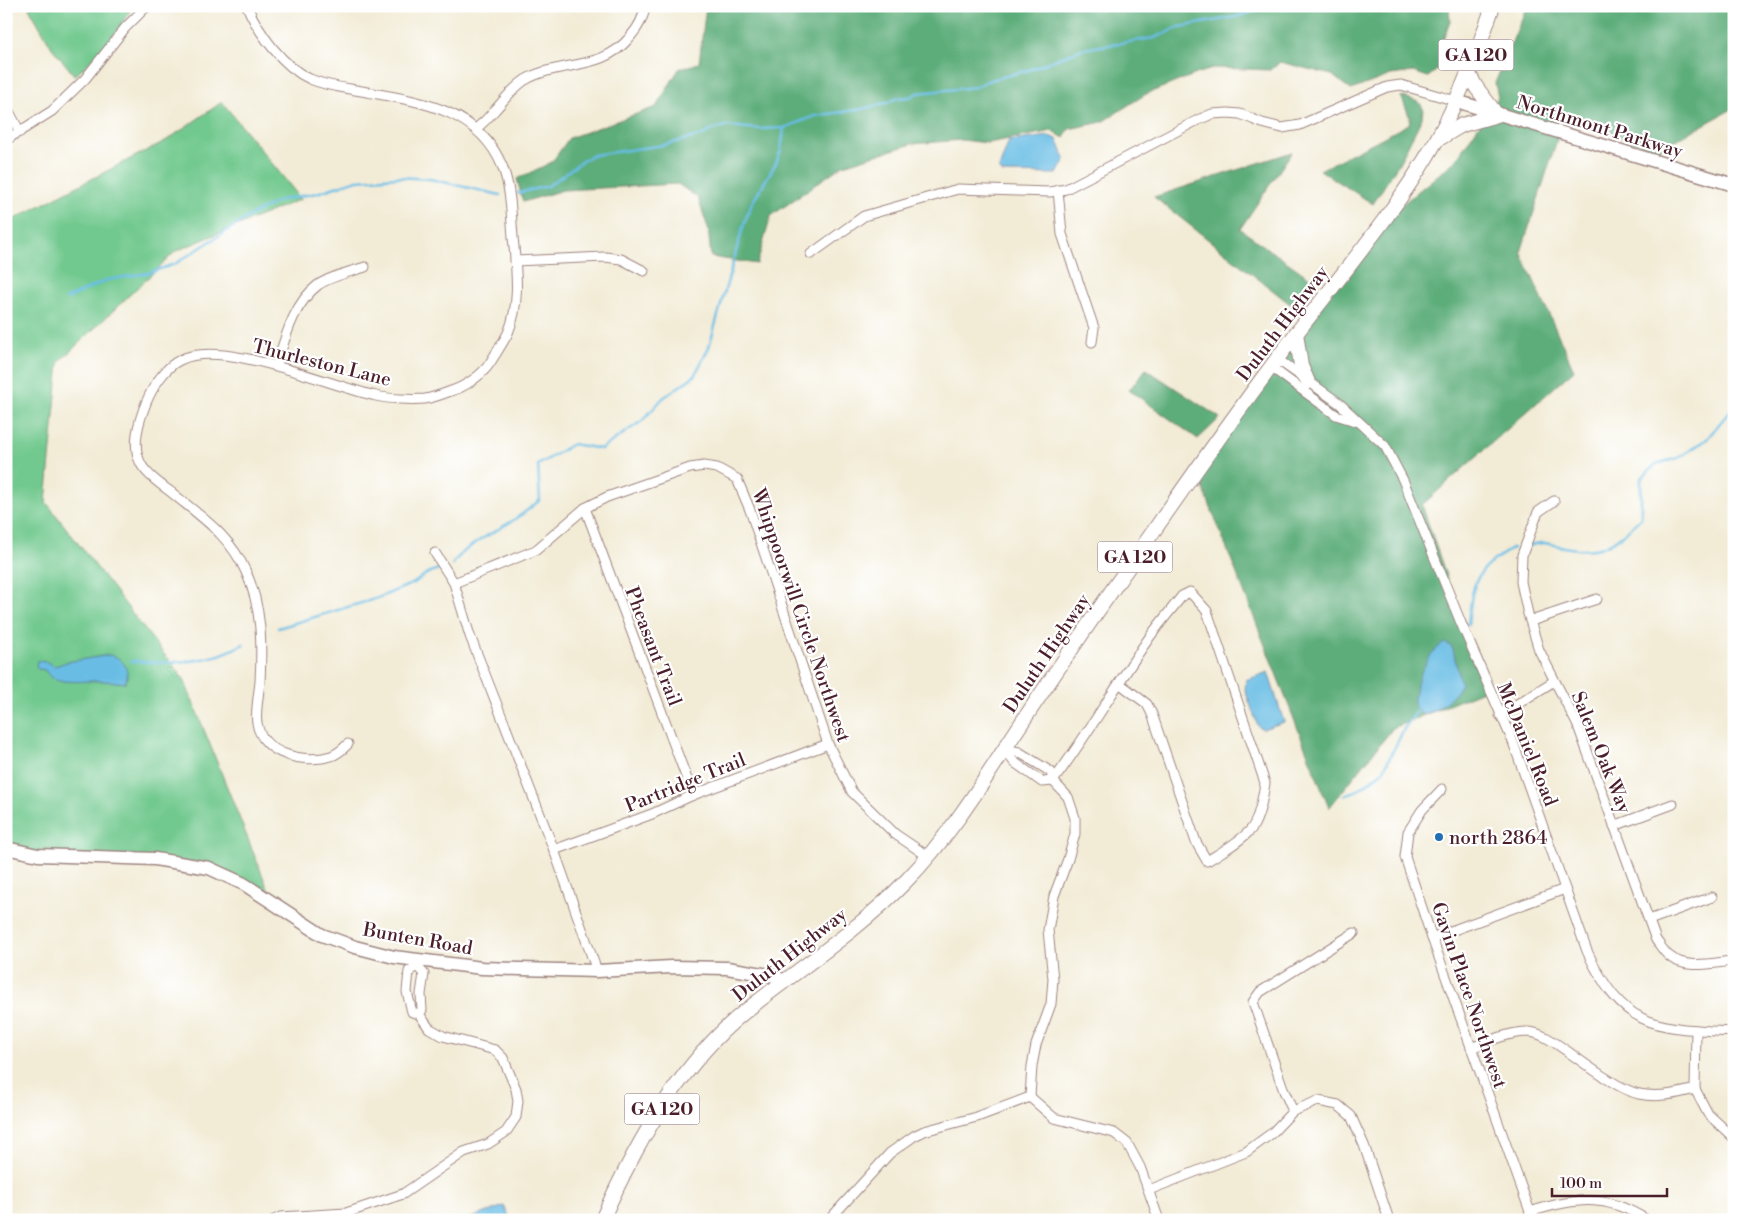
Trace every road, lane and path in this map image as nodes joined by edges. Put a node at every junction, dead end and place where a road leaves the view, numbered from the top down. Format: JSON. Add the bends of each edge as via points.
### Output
{"nodes":[{"id":1,"x":147,"y":6,"type":"edge"},
{"id":2,"x":247,"y":6,"type":"edge"},
{"id":3,"x":645,"y":6,"type":"edge"},
{"id":4,"x":1493,"y":6,"type":"edge"},
{"id":5,"x":136,"y":11,"type":"edge"},
{"id":6,"x":1469,"y":74,"type":"junction"},
{"id":7,"x":1456,"y":101,"type":"junction"},
{"id":8,"x":6,"y":106,"type":"edge"},
{"id":9,"x":1497,"y":115,"type":"junction"},
{"id":10,"x":476,"y":129,"type":"junction"},
{"id":11,"x":20,"y":132,"type":"junction"},
{"id":12,"x":6,"y":140,"type":"edge"},
{"id":13,"x":1436,"y":140,"type":"junction"},
{"id":14,"x":1734,"y":185,"type":"edge"},
{"id":15,"x":1058,"y":190,"type":"junction"},
{"id":16,"x":810,"y":254,"type":"dead end"},
{"id":17,"x":515,"y":261,"type":"junction"},
{"id":18,"x":365,"y":266,"type":"dead end"},
{"id":19,"x":644,"y":271,"type":"dead end"},
{"id":20,"x":1296,"y":333,"type":"junction"},
{"id":21,"x":1092,"y":342,"type":"dead end"},
{"id":22,"x":1274,"y":363,"type":"junction"},
{"id":23,"x":276,"y":367,"type":"junction"},
{"id":24,"x":1308,"y":382,"type":"junction"},
{"id":25,"x":1357,"y":422,"type":"junction"},
{"id":26,"x":1554,"y":501,"type":"dead end"},
{"id":27,"x":585,"y":508,"type":"junction"},
{"id":28,"x":435,"y":553,"type":"dead end"},
{"id":29,"x":454,"y":583,"type":"junction"},
{"id":30,"x":1597,"y":599,"type":"dead end"},
{"id":31,"x":1531,"y":622,"type":"junction"},
{"id":32,"x":1554,"y":681,"type":"junction"},
{"id":33,"x":1119,"y":683,"type":"junction"},
{"id":34,"x":1500,"y":715,"type":"junction"},
{"id":35,"x":348,"y":744,"type":"dead end"},
{"id":36,"x":828,"y":744,"type":"junction"},
{"id":37,"x":1004,"y":749,"type":"junction"},
{"id":38,"x":1053,"y":781,"type":"junction"},
{"id":39,"x":1442,"y":789,"type":"dead end"},
{"id":40,"x":693,"y":795,"type":"junction"},
{"id":41,"x":1672,"y":804,"type":"dead end"},
{"id":42,"x":1614,"y":826,"type":"junction"},
{"id":43,"x":6,"y":848,"type":"edge"},
{"id":44,"x":554,"y":850,"type":"junction"},
{"id":45,"x":928,"y":857,"type":"junction"},
{"id":46,"x":1566,"y":890,"type":"junction"},
{"id":47,"x":1712,"y":897,"type":"dead end"},
{"id":48,"x":1649,"y":920,"type":"junction"},
{"id":49,"x":1354,"y":933,"type":"dead end"},
{"id":50,"x":1432,"y":938,"type":"junction"},
{"id":51,"x":1732,"y":961,"type":"dead end"},
{"id":52,"x":418,"y":964,"type":"junction"},
{"id":53,"x":597,"y":971,"type":"junction"},
{"id":54,"x":783,"y":981,"type":"junction"},
{"id":55,"x":421,"y":997,"type":"junction"},
{"id":56,"x":409,"y":998,"type":"junction"},
{"id":57,"x":419,"y":1014,"type":"junction"},
{"id":58,"x":1696,"y":1030,"type":"junction"},
{"id":59,"x":1734,"y":1032,"type":"edge"},
{"id":60,"x":1472,"y":1048,"type":"junction"},
{"id":61,"x":1696,"y":1089,"type":"junction"},
{"id":62,"x":1030,"y":1097,"type":"junction"},
{"id":63,"x":1293,"y":1111,"type":"junction"},
{"id":64,"x":1734,"y":1138,"type":"edge"},
{"id":65,"x":1149,"y":1190,"type":"junction"},
{"id":66,"x":1531,"y":1216,"type":"edge"},
{"id":67,"x":274,"y":1220,"type":"edge"},
{"id":68,"x":602,"y":1220,"type":"edge"},
{"id":69,"x":829,"y":1220,"type":"edge"},
{"id":70,"x":1159,"y":1220,"type":"edge"},
{"id":71,"x":1389,"y":1220,"type":"edge"},
{"id":72,"x":1647,"y":1220,"type":"edge"}],
"edges":[{"from":1,"to":5,"type":"street"},
{"from":2,"to":10,"type":"street","name":"Thurleston Lane","via":[[268,42],[309,79],[430,104]]},
{"from":3,"to":10,"type":"street","via":[[636,30],[623,46],[584,65],[527,79],[515,87]]},
{"from":4,"to":6,"type":"main road","name":"Duluth Highway","number":"GA 120"},
{"from":5,"to":11,"type":"street","via":[[85,79],[52,112]]},
{"from":6,"to":7,"type":"main road","name":"Duluth Highway","number":"GA 120"},
{"from":6,"to":9,"type":"main road"},
{"from":7,"to":9,"type":"street","name":"Northmont Parkway"},
{"from":7,"to":13,"type":"main road","name":"Duluth Highway","number":"GA 120"},
{"from":7,"to":15,"type":"street","via":[[1401,86],[1387,87],[1300,125],[1282,128],[1240,114],[1212,114],[1066,189]]},
{"from":8,"to":11,"type":"street"},
{"from":9,"to":13,"type":"main road","via":[[1462,125]]},
{"from":9,"to":14,"type":"street","name":"Northmont Parkway"},
{"from":10,"to":17,"type":"street","name":"Thurleston Lane","via":[[502,165],[509,188]]},
{"from":11,"to":12,"type":"street"},
{"from":13,"to":20,"type":"main road","name":"Duluth Highway","number":"GA 120","via":[[1413,180],[1379,227]]},
{"from":15,"to":16,"type":"street","via":[[958,189],[864,216]]},
{"from":15,"to":21,"type":"street","via":[[1062,234],[1094,328]]},
{"from":17,"to":19,"type":"street","via":[[605,257],[621,259]]},
{"from":17,"to":23,"type":"street","name":"Thurleston Lane","via":[[517,286],[508,333],[486,368],[461,388],[427,399],[377,396]]},
{"from":18,"to":23,"type":"street","via":[[319,285],[302,302],[286,335]]},
{"from":20,"to":22,"type":"main road","name":"Duluth Highway","number":"GA 120"},
{"from":20,"to":24,"type":"main road","via":[[1301,366]]},
{"from":22,"to":24,"type":"street","name":"McDaniel Road"},
{"from":22,"to":25,"type":"street","name":"McDaniel Road","via":[[1336,414]]},
{"from":22,"to":37,"type":"main road","name":"Duluth Highway","number":"GA 120","via":[[1106,598]]},
{"from":23,"to":35,"type":"street","name":"Thurleston Lane","via":[[236,356],[183,358],[172,365],[148,398],[136,446],[141,466],[220,532],[248,576],[258,607],[262,643],[257,724],[266,742],[292,757],[304,758],[335,755]]},
{"from":24,"to":25,"type":"street","name":"McDaniel Road","via":[[1339,403]]},
{"from":25,"to":34,"type":"street","name":"McDaniel Road","via":[[1385,446],[1403,480]]},
{"from":26,"to":31,"type":"street","name":"Salem Oak Way","via":[[1538,512],[1522,555],[1521,582]]},
{"from":27,"to":29,"type":"street","name":"Whippoorwill Circle Northwest","via":[[536,550]]},
{"from":27,"to":36,"type":"street","name":"Whippoorwill Circle Northwest","via":[[626,489],[690,468],[717,468],[737,479]]},
{"from":27,"to":40,"type":"street","name":"Pheasant Trail"},
{"from":28,"to":29,"type":"street"},
{"from":29,"to":44,"type":"street","via":[[470,636]]},
{"from":30,"to":31,"type":"street"},
{"from":31,"to":32,"type":"street","name":"Salem Oak Way"},
{"from":32,"to":34,"type":"street"},
{"from":32,"to":42,"type":"street","name":"Salem Oak Way","via":[[1578,726]]},
{"from":33,"to":33,"type":"street","via":[[1150,637],[1182,596],[1190,592],[1207,611],[1265,783],[1263,801],[1252,828],[1207,861],[1196,842],[1152,714],[1146,704]]},
{"from":33,"to":38,"type":"street"},
{"from":34,"to":46,"type":"street","name":"McDaniel Road","via":[[1513,742]]},
{"from":36,"to":40,"type":"street","name":"Partridge Trail"},
{"from":36,"to":45,"type":"street","name":"Whippoorwill Circle Northwest","via":[[852,792],[895,834]]},
{"from":37,"to":38,"type":"street","via":[[1014,762],[1042,782]]},
{"from":37,"to":45,"type":"main road","name":"Duluth Highway","number":"GA 120"},
{"from":38,"to":62,"type":"street","via":[[1068,798],[1075,818],[1075,834],[1054,896],[1048,930],[1053,979],[1051,1004],[1036,1045]]},
{"from":39,"to":50,"type":"street","name":"Gavin Place Northwest","via":[[1422,810],[1408,832],[1405,856]]},
{"from":40,"to":44,"type":"street","name":"Partridge Trail","via":[[652,814]]},
{"from":41,"to":42,"type":"street"},
{"from":42,"to":48,"type":"street","name":"Salem Oak Way"},
{"from":43,"to":52,"type":"street","name":"Bunten Road","via":[[38,855],[156,860],[209,868],[244,884],[322,935],[355,948]]},
{"from":44,"to":53,"type":"street"},
{"from":45,"to":54,"type":"main road","name":"Duluth Highway","number":"GA 120","via":[[881,905]]},
{"from":46,"to":50,"type":"street"},
{"from":46,"to":58,"type":"street","name":"McDaniel Road","via":[[1587,951],[1613,997],[1642,1019],[1669,1028]]},
{"from":47,"to":48,"type":"street"},
{"from":48,"to":51,"type":"street","name":"Salem Oak Way","via":[[1656,940],[1670,957],[1697,964]]},
{"from":49,"to":63,"type":"street","via":[[1260,992],[1254,1002]]},
{"from":50,"to":60,"type":"street","name":"Gavin Place Northwest"},
{"from":52,"to":53,"type":"street","name":"Bunten Road"},
{"from":52,"to":55,"type":"street","via":[[424,974]]},
{"from":52,"to":56,"type":"street","via":[[409,971]]},
{"from":53,"to":54,"type":"street","name":"Bunten Road","via":[[727,968],[775,976]]},
{"from":54,"to":68,"type":"main road","name":"Duluth Highway","number":"GA 120","via":[[724,1028],[674,1089]]},
{"from":55,"to":56,"type":"street"},
{"from":55,"to":57,"type":"street","via":[[422,1010]]},
{"from":56,"to":57,"type":"street","via":[[412,1012]]},
{"from":57,"to":67,"type":"street","via":[[429,1028],[443,1036],[495,1050],[503,1058],[516,1089],[516,1118],[506,1132],[488,1144],[464,1152],[403,1194],[346,1213]]},
{"from":58,"to":59,"type":"street","name":"McDaniel Road"},
{"from":58,"to":61,"type":"street"},
{"from":60,"to":61,"type":"street","via":[[1508,1034],[1538,1034],[1638,1094],[1659,1096]]},
{"from":60,"to":66,"type":"street","name":"Gavin Place Northwest"},
{"from":61,"to":64,"type":"street","via":[[1708,1114]]},
{"from":62,"to":65,"type":"street","via":[[1054,1118],[1114,1132],[1127,1143]]},
{"from":62,"to":69,"type":"street","via":[[914,1136],[890,1153]]},
{"from":63,"to":65,"type":"street","via":[[1272,1133],[1246,1152]]},
{"from":63,"to":71,"type":"street","via":[[1318,1101],[1338,1105],[1351,1116]]},
{"from":65,"to":70,"type":"street"},
{"from":66,"to":72,"type":"street","via":[[1560,1203],[1595,1200],[1628,1209]]}]}
